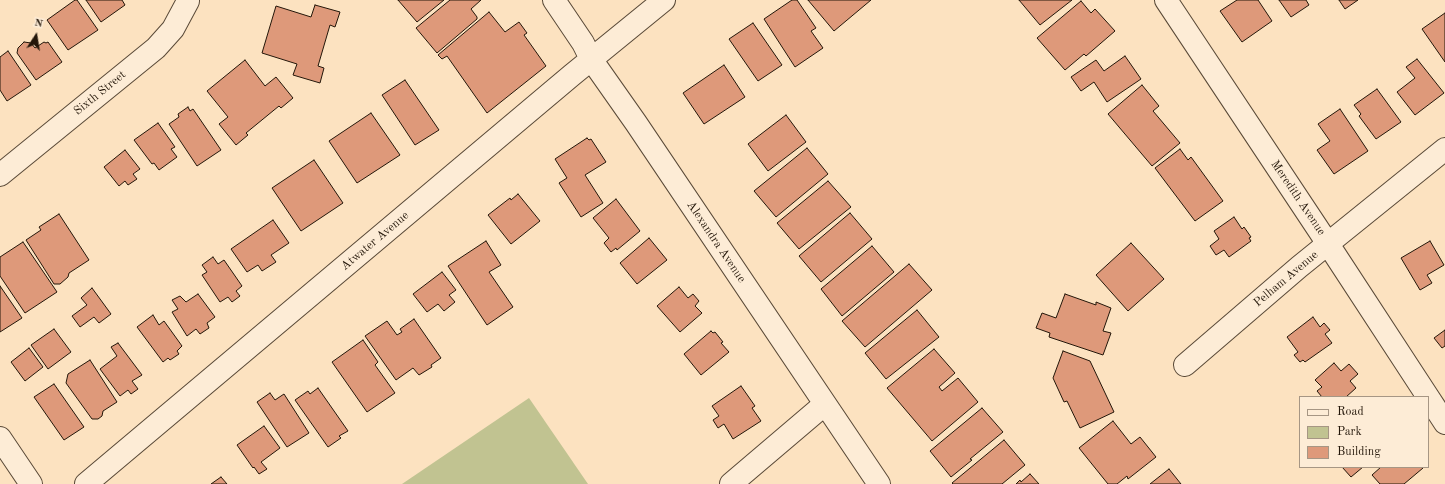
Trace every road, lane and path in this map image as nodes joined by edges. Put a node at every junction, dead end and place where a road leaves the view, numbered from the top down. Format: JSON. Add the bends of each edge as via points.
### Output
{"nodes":[{"id":1,"x":554,"y":0,"type":"edge"},
{"id":2,"x":664,"y":0,"type":"edge"},
{"id":3,"x":1166,"y":0,"type":"edge"},
{"id":4,"x":188,"y":2,"type":"dead end"},
{"id":5,"x":591,"y":59,"type":"junction"},
{"id":6,"x":1445,"y":149,"type":"edge"},
{"id":7,"x":0,"y":175,"type":"edge"},
{"id":8,"x":1328,"y":244,"type":"junction"},
{"id":9,"x":1185,"y":365,"type":"dead end"},
{"id":10,"x":1427,"y":396,"type":"edge"},
{"id":11,"x":1429,"y":399,"type":"edge"},
{"id":12,"x":825,"y":404,"type":"junction"},
{"id":13,"x":1445,"y":423,"type":"edge"},
{"id":14,"x":0,"y":438,"type":"edge"},
{"id":15,"x":31,"y":484,"type":"edge"},
{"id":16,"x":86,"y":484,"type":"edge"},
{"id":17,"x":731,"y":484,"type":"edge"},
{"id":18,"x":879,"y":484,"type":"edge"}],
"edges":[{"from":1,"to":5,"type":"street","name":"Alexandra Avenue"},
{"from":2,"to":5,"type":"street","name":"Atwater Avenue"},
{"from":3,"to":8,"type":"street","name":"Meredith Avenue"},
{"from":4,"to":7,"type":"street","name":"Sixth Street","via":[[173,29],[156,48]]},
{"from":5,"to":12,"type":"street","name":"Alexandra Avenue"},
{"from":5,"to":16,"type":"street","name":"Atwater Avenue"},
{"from":6,"to":8,"type":"street","name":"Pelham Avenue"},
{"from":8,"to":9,"type":"street","name":"Pelham Avenue"},
{"from":8,"to":10,"type":"street","name":"Meredith Avenue"},
{"from":11,"to":13,"type":"street","name":"Meredith Avenue"},
{"from":12,"to":17,"type":"street"},
{"from":12,"to":18,"type":"street","name":"Alexandra Avenue"},
{"from":14,"to":15,"type":"street"}]}
